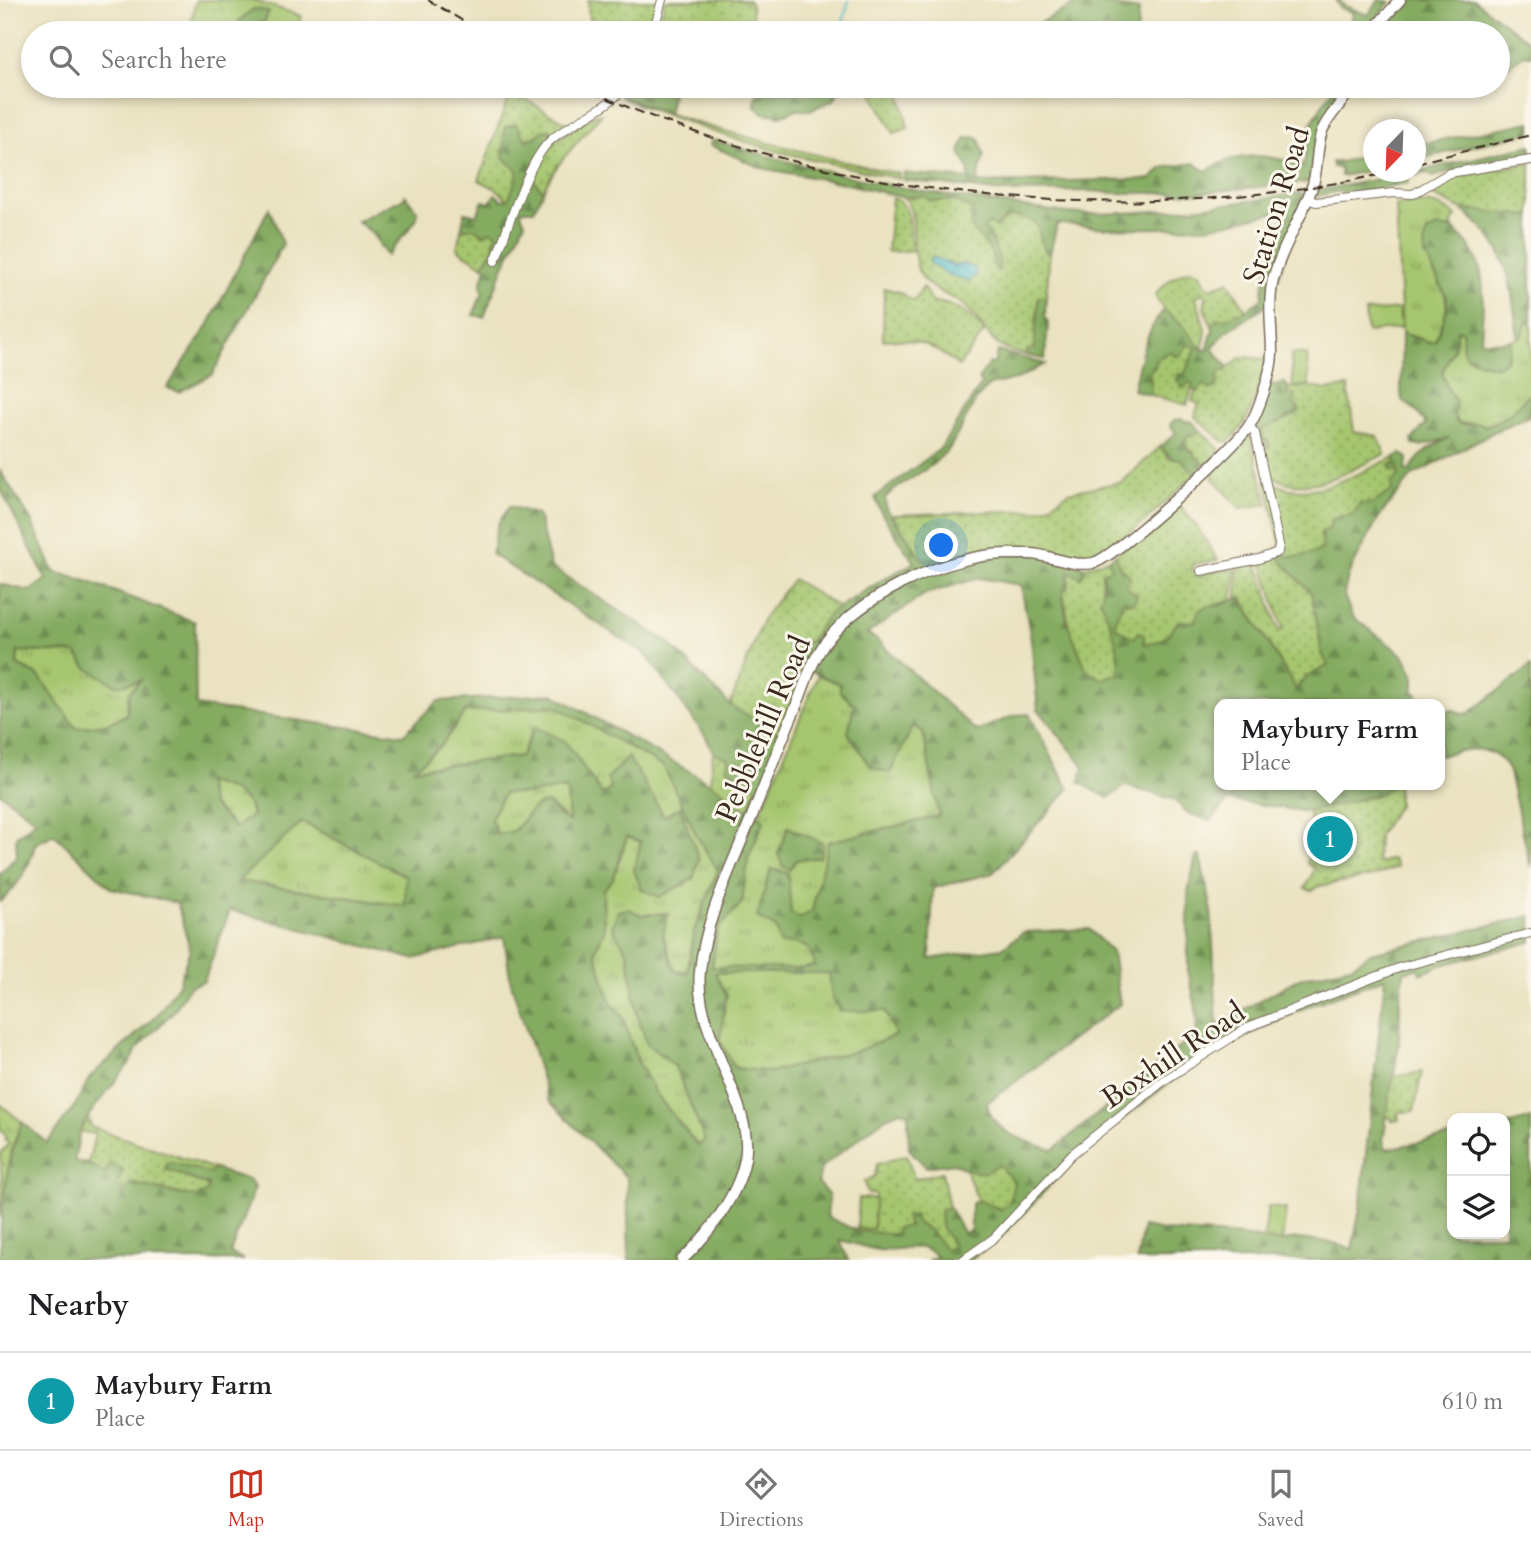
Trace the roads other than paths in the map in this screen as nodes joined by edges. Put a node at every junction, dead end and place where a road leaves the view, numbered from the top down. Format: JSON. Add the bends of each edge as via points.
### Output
{"nodes":[{"id":1,"x":662,"y":0,"type":"edge"},
{"id":2,"x":1400,"y":0,"type":"edge"},
{"id":3,"x":656,"y":21,"type":"edge"},
{"id":4,"x":1381,"y":21,"type":"edge"},
{"id":5,"x":613,"y":98,"type":"edge"},
{"id":6,"x":1345,"y":98,"type":"edge"},
{"id":7,"x":1531,"y":160,"type":"edge"},
{"id":8,"x":1307,"y":199,"type":"junction"},
{"id":9,"x":495,"y":261,"type":"dead end"},
{"id":10,"x":1249,"y":426,"type":"junction"},
{"id":11,"x":1201,"y":571,"type":"dead end"},
{"id":12,"x":1531,"y":933,"type":"edge"},
{"id":13,"x":682,"y":1260,"type":"edge"},
{"id":14,"x":963,"y":1260,"type":"edge"}],
"edges":[{"from":1,"to":3,"type":"street"},
{"from":2,"to":4,"type":"main road"},
{"from":5,"to":9,"type":"street","via":[[542,150]]},
{"from":6,"to":8,"type":"main road","name":"Station Road","via":[[1323,129]]},
{"from":7,"to":8,"type":"street","via":[[1449,173],[1413,194]]},
{"from":8,"to":10,"type":"main road","name":"Station Road","via":[[1272,281],[1272,359]]},
{"from":10,"to":11,"type":"street","via":[[1255,433],[1278,552]]},
{"from":10,"to":13,"type":"main road","name":"Pebblehill Road","via":[[1104,559],[1080,564],[1032,554],[1003,554],[949,565],[895,588],[832,631],[778,746],[705,938],[699,976],[702,1003],[747,1142],[744,1166],[732,1196]]},
{"from":12,"to":14,"type":"street","name":"Boxhill Road","via":[[1401,967],[1248,1027],[1166,1079],[1072,1154],[994,1238]]}]}
